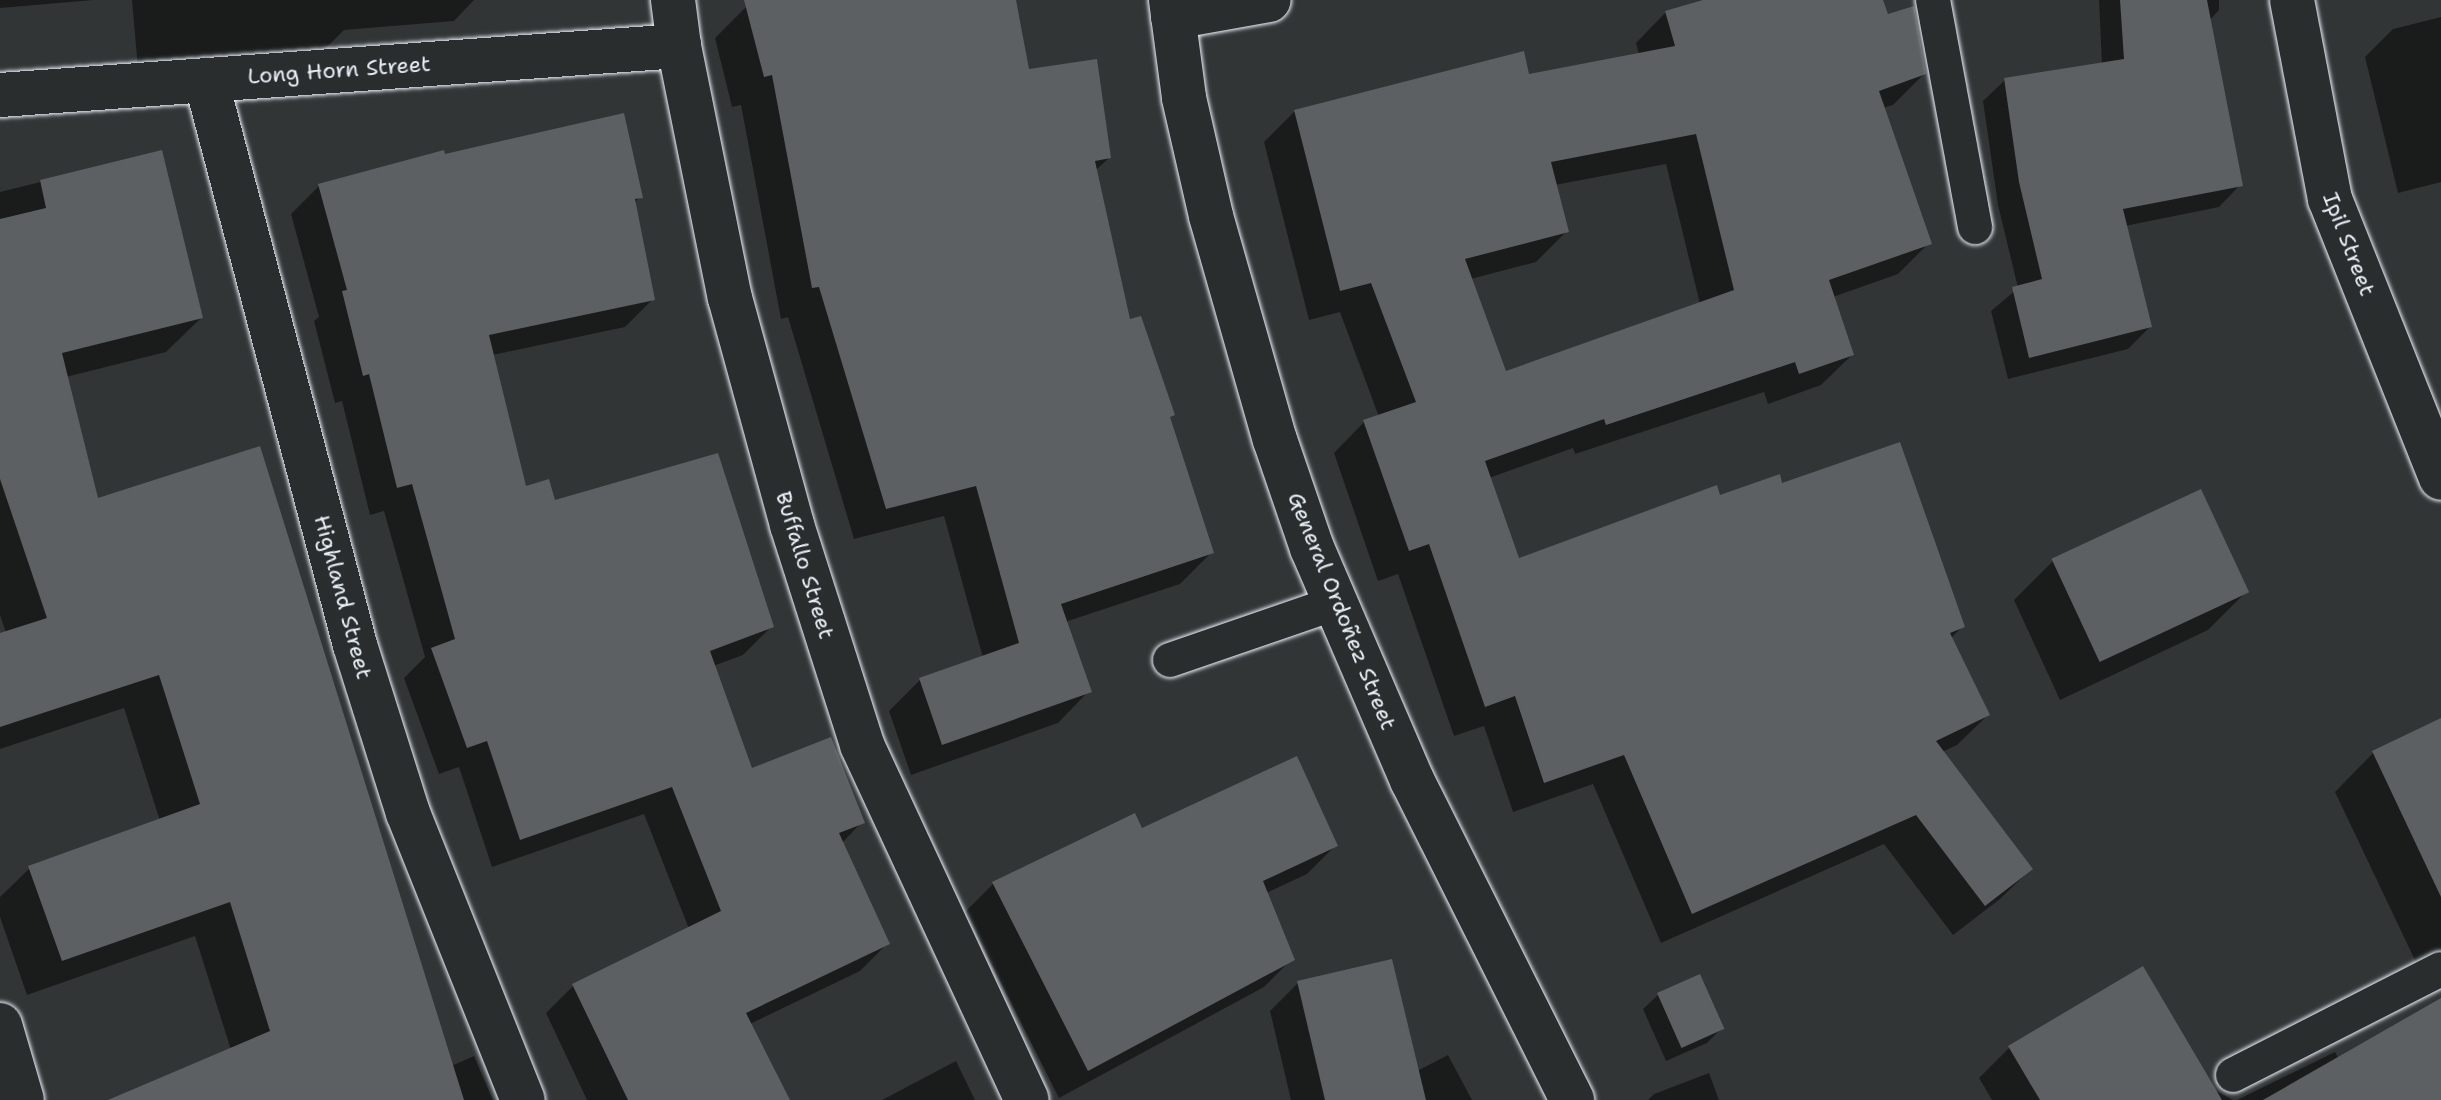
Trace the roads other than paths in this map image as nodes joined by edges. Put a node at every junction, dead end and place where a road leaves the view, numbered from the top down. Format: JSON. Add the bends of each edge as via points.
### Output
{"nodes":[{"id":1,"x":673,"y":0,"type":"edge"},
{"id":2,"x":1269,"y":0,"type":"edge"},
{"id":3,"x":1933,"y":0,"type":"edge"},
{"id":4,"x":2292,"y":0,"type":"edge"},
{"id":5,"x":1172,"y":8,"type":"edge"},
{"id":6,"x":679,"y":46,"type":"junction"},
{"id":7,"x":206,"y":80,"type":"junction"},
{"id":8,"x":0,"y":95,"type":"edge"},
{"id":9,"x":1975,"y":227,"type":"dead end"},
{"id":10,"x":2441,"y":478,"type":"edge"},
{"id":11,"x":1336,"y":603,"type":"junction"},
{"id":12,"x":1170,"y":660,"type":"dead end"},
{"id":13,"x":2441,"y":969,"type":"edge"},
{"id":14,"x":0,"y":1025,"type":"edge"},
{"id":15,"x":2233,"y":1075,"type":"dead end"},
{"id":16,"x":22,"y":1100,"type":"edge"},
{"id":17,"x":523,"y":1100,"type":"edge"},
{"id":18,"x":1027,"y":1100,"type":"edge"},
{"id":19,"x":1572,"y":1100,"type":"edge"}],
"edges":[{"from":1,"to":6,"type":"street","name":"Buffallo Street"},
{"from":2,"to":5,"type":"street"},
{"from":3,"to":9,"type":"lane"},
{"from":4,"to":10,"type":"street","name":"Ipil Street","via":[[2330,199]]},
{"from":5,"to":11,"type":"street","name":"General Ordoñez Street","via":[[1184,98],[1242,329],[1312,548]]},
{"from":6,"to":7,"type":"street","name":"Long Horn Street"},
{"from":6,"to":18,"type":"street","name":"Buffallo Street","via":[[730,298],[792,525],[862,745]]},
{"from":7,"to":8,"type":"street","name":"Long Horn Street"},
{"from":7,"to":17,"type":"street","name":"Highland Street","via":[[355,645],[408,813]]},
{"from":11,"to":12,"type":"lane"},
{"from":11,"to":19,"type":"street","name":"General Ordoñez Street","via":[[1412,780]]},
{"from":13,"to":15,"type":"lane"},
{"from":14,"to":16,"type":"street"}]}
